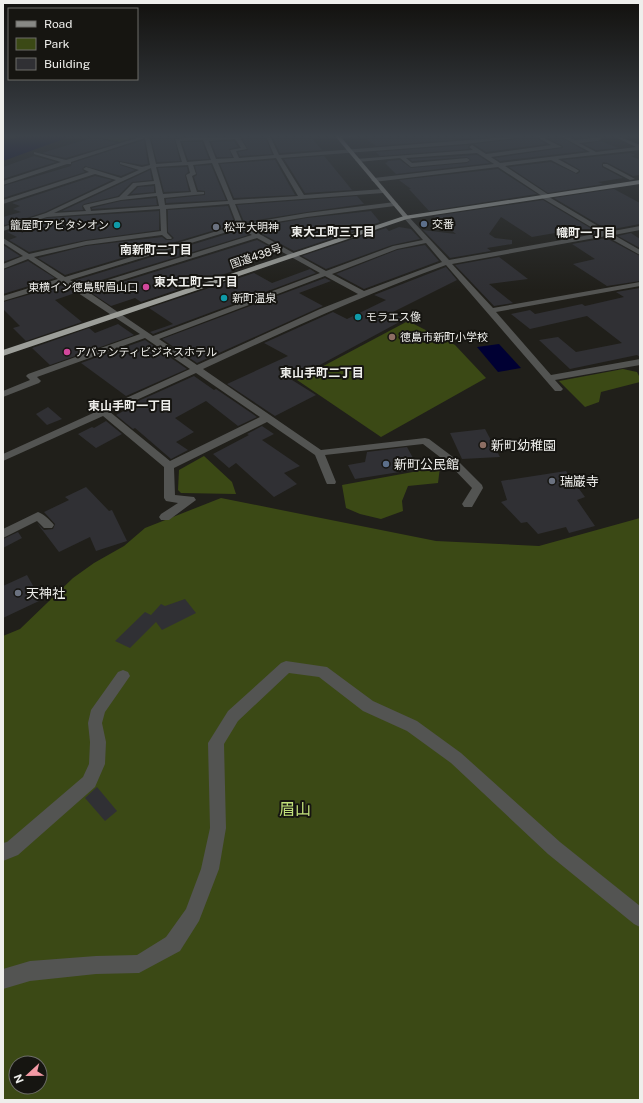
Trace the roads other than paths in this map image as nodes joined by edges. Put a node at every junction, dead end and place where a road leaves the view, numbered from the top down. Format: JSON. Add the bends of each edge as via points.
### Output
{"nodes":[{"id":1,"x":47,"y":187,"type":"edge"},
{"id":2,"x":105,"y":187,"type":"edge"},
{"id":3,"x":132,"y":187,"type":"edge"},
{"id":4,"x":158,"y":187,"type":"edge"},
{"id":5,"x":192,"y":187,"type":"edge"},
{"id":6,"x":225,"y":187,"type":"edge"},
{"id":7,"x":296,"y":187,"type":"edge"},
{"id":8,"x":380,"y":187,"type":"edge"},
{"id":9,"x":532,"y":187,"type":"edge"},
{"id":10,"x":606,"y":187,"type":"edge"},
{"id":11,"x":383,"y":191,"type":"junction"},
{"id":12,"x":194,"y":193,"type":"junction"},
{"id":13,"x":202,"y":193,"type":"dead end"},
{"id":14,"x":160,"y":195,"type":"junction"},
{"id":15,"x":546,"y":197,"type":"junction"},
{"id":16,"x":121,"y":198,"type":"junction"},
{"id":17,"x":302,"y":198,"type":"junction"},
{"id":18,"x":3,"y":202,"type":"edge"},
{"id":19,"x":231,"y":203,"type":"junction"},
{"id":20,"x":395,"y":204,"type":"junction"},
{"id":21,"x":163,"y":208,"type":"junction"},
{"id":22,"x":89,"y":213,"type":"junction"},
{"id":23,"x":46,"y":215,"type":"junction"},
{"id":24,"x":406,"y":217,"type":"junction"},
{"id":25,"x":241,"y":226,"type":"junction"},
{"id":26,"x":640,"y":228,"type":"edge"},
{"id":27,"x":3,"y":230,"type":"edge"},
{"id":28,"x":164,"y":233,"type":"junction"},
{"id":29,"x":605,"y":234,"type":"junction"},
{"id":30,"x":256,"y":236,"type":"junction"},
{"id":31,"x":3,"y":240,"type":"edge"},
{"id":32,"x":427,"y":241,"type":"junction"},
{"id":33,"x":175,"y":245,"type":"junction"},
{"id":34,"x":640,"y":253,"type":"edge"},
{"id":35,"x":292,"y":256,"type":"junction"},
{"id":36,"x":27,"y":257,"type":"junction"},
{"id":37,"x":446,"y":263,"type":"junction"},
{"id":38,"x":3,"y":267,"type":"edge"},
{"id":39,"x":324,"y":274,"type":"junction"},
{"id":40,"x":62,"y":280,"type":"junction"},
{"id":41,"x":640,"y":284,"type":"edge"},
{"id":42,"x":80,"y":291,"type":"junction"},
{"id":43,"x":363,"y":294,"type":"junction"},
{"id":44,"x":3,"y":299,"type":"edge"},
{"id":45,"x":491,"y":311,"type":"junction"},
{"id":46,"x":116,"y":314,"type":"junction"},
{"id":47,"x":149,"y":337,"type":"junction"},
{"id":48,"x":3,"y":353,"type":"edge"},
{"id":49,"x":640,"y":362,"type":"edge"},
{"id":50,"x":196,"y":370,"type":"junction"},
{"id":51,"x":548,"y":378,"type":"junction"},
{"id":52,"x":558,"y":389,"type":"dead end"},
{"id":53,"x":3,"y":394,"type":"edge"},
{"id":54,"x":104,"y":412,"type":"junction"},
{"id":55,"x":267,"y":418,"type":"junction"},
{"id":56,"x":319,"y":453,"type":"junction"},
{"id":57,"x":5,"y":454,"type":"edge"},
{"id":58,"x":169,"y":466,"type":"junction"},
{"id":59,"x":331,"y":482,"type":"dead end"},
{"id":60,"x":468,"y":504,"type":"dead end"},
{"id":61,"x":164,"y":517,"type":"dead end"},
{"id":62,"x":48,"y":525,"type":"dead end"},
{"id":63,"x":3,"y":534,"type":"edge"},
{"id":64,"x":123,"y":676,"type":"dead end"},
{"id":65,"x":3,"y":852,"type":"edge"},
{"id":66,"x":640,"y":918,"type":"edge"},
{"id":67,"x":3,"y":979,"type":"edge"}],
"edges":[{"from":1,"to":18,"type":"street"},
{"from":2,"to":23,"type":"street"},
{"from":3,"to":16,"type":"street"},
{"from":4,"to":14,"type":"street"},
{"from":5,"to":12,"type":"street"},
{"from":6,"to":19,"type":"street"},
{"from":7,"to":17,"type":"street"},
{"from":8,"to":11,"type":"main road"},
{"from":9,"to":15,"type":"street"},
{"from":10,"to":15,"type":"highway","name":"国道438号"},
{"from":11,"to":17,"type":"street"},
{"from":11,"to":20,"type":"main road"},
{"from":12,"to":13,"type":"street"},
{"from":12,"to":14,"type":"street"},
{"from":14,"to":16,"type":"street"},
{"from":14,"to":21,"type":"street"},
{"from":15,"to":24,"type":"highway","name":"国道438号"},
{"from":15,"to":29,"type":"street"},
{"from":16,"to":22,"type":"street","via":[[86,206]]},
{"from":17,"to":19,"type":"street"},
{"from":19,"to":21,"type":"street"},
{"from":19,"to":25,"type":"street"},
{"from":20,"to":24,"type":"main road"},
{"from":20,"to":25,"type":"street"},
{"from":21,"to":22,"type":"street"},
{"from":21,"to":28,"type":"street"},
{"from":22,"to":23,"type":"street"},
{"from":23,"to":27,"type":"street"},
{"from":24,"to":32,"type":"street"},
{"from":24,"to":35,"type":"highway","name":"国道438号"},
{"from":25,"to":30,"type":"street"},
{"from":25,"to":33,"type":"street"},
{"from":26,"to":29,"type":"street"},
{"from":28,"to":33,"type":"street"},
{"from":28,"to":36,"type":"street","via":[[86,243]]},
{"from":29,"to":34,"type":"street"},
{"from":29,"to":37,"type":"street"},
{"from":30,"to":35,"type":"street"},
{"from":30,"to":42,"type":"street"},
{"from":31,"to":36,"type":"street"},
{"from":32,"to":37,"type":"street"},
{"from":32,"to":39,"type":"street","via":[[395,247]]},
{"from":33,"to":40,"type":"street"},
{"from":35,"to":39,"type":"street"},
{"from":35,"to":46,"type":"highway","name":"国道438号"},
{"from":36,"to":38,"type":"street"},
{"from":36,"to":40,"type":"street"},
{"from":37,"to":43,"type":"street"},
{"from":37,"to":45,"type":"street"},
{"from":39,"to":43,"type":"street"},
{"from":39,"to":47,"type":"street"},
{"from":40,"to":42,"type":"street"},
{"from":40,"to":44,"type":"street"},
{"from":41,"to":45,"type":"street"},
{"from":42,"to":46,"type":"street"},
{"from":43,"to":50,"type":"street"},
{"from":45,"to":51,"type":"street"},
{"from":46,"to":47,"type":"street"},
{"from":46,"to":48,"type":"highway","name":"国道438号"},
{"from":47,"to":50,"type":"street"},
{"from":47,"to":53,"type":"street","via":[[31,376],[36,381]]},
{"from":49,"to":51,"type":"street"},
{"from":50,"to":54,"type":"street"},
{"from":50,"to":55,"type":"street"},
{"from":51,"to":52,"type":"street"},
{"from":54,"to":57,"type":"street"},
{"from":54,"to":58,"type":"street"},
{"from":55,"to":56,"type":"street"},
{"from":55,"to":58,"type":"street"},
{"from":56,"to":59,"type":"street"},
{"from":56,"to":60,"type":"street","via":[[425,441],[453,462],[478,488]]},
{"from":58,"to":61,"type":"street","via":[[170,498],[190,500]]},
{"from":62,"to":63,"type":"street","via":[[38,516]]},
{"from":64,"to":65,"type":"street","via":[[98,710],[97,764],[89,782],[12,849]]},
{"from":66,"to":67,"type":"street","via":[[554,848],[456,758],[412,726],[368,706],[322,671],[286,667],[233,716],[216,743],[218,828],[210,869],[193,915],[173,944],[139,964],[30,971]]}]}
